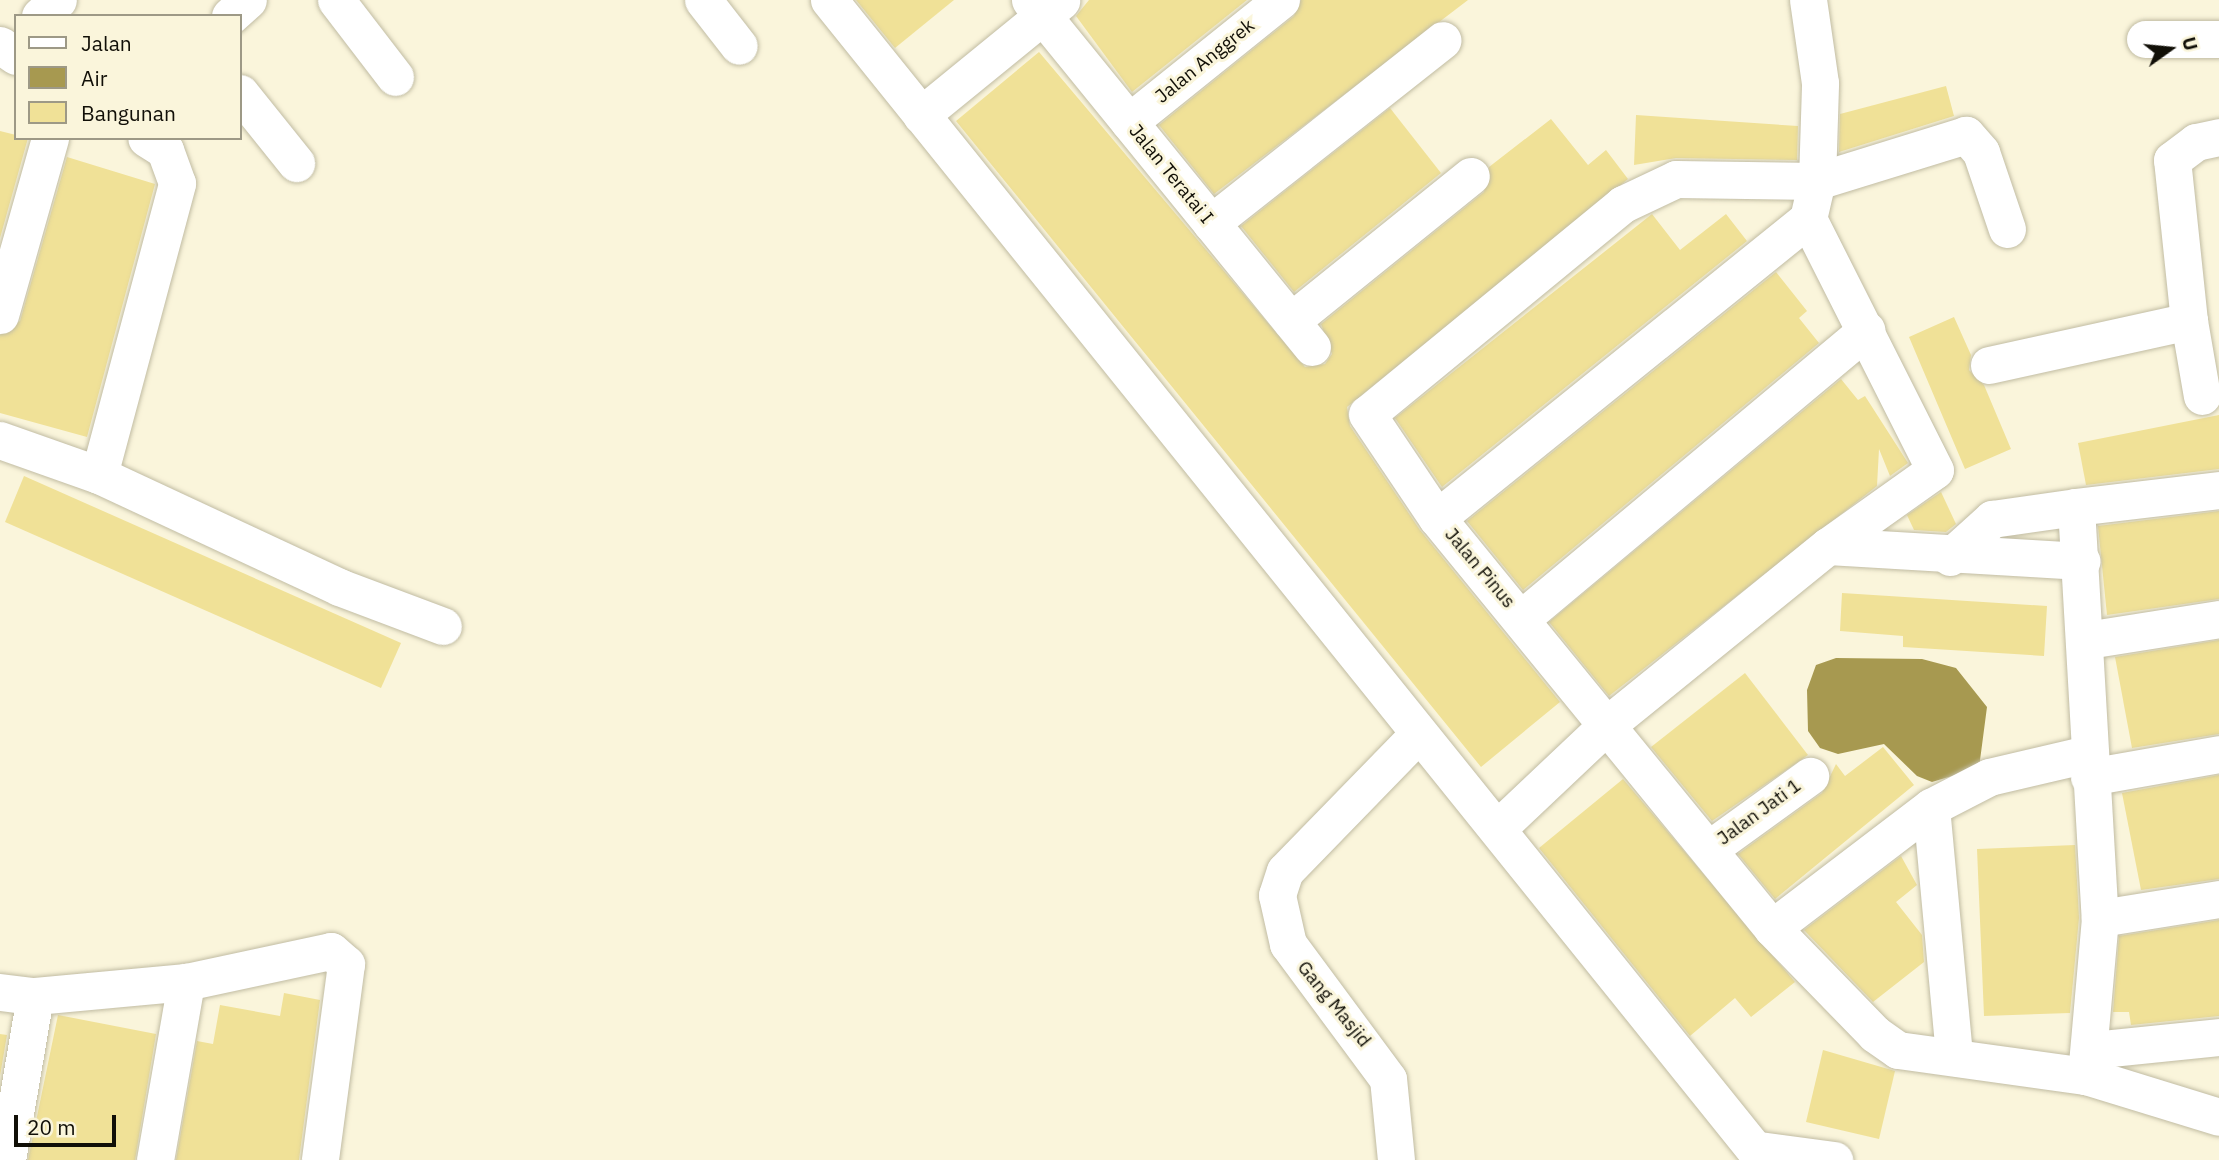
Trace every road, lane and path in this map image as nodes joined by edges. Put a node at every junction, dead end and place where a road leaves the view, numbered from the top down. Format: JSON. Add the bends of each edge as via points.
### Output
{"nodes":[{"id":1,"x":58,"y":0,"type":"edge"},
{"id":2,"x":248,"y":0,"type":"edge"},
{"id":3,"x":336,"y":0,"type":"edge"},
{"id":4,"x":703,"y":0,"type":"edge"},
{"id":5,"x":829,"y":0,"type":"edge"},
{"id":6,"x":1281,"y":0,"type":"edge"},
{"id":7,"x":1808,"y":0,"type":"edge"},
{"id":8,"x":1045,"y":5,"type":"edge"},
{"id":9,"x":42,"y":14,"type":"edge"},
{"id":10,"x":232,"y":14,"type":"edge"},
{"id":11,"x":2145,"y":39,"type":"dead end"},
{"id":12,"x":2219,"y":39,"type":"edge"},
{"id":13,"x":1443,"y":40,"type":"dead end"},
{"id":14,"x":739,"y":46,"type":"dead end"},
{"id":15,"x":395,"y":77,"type":"dead end"},
{"id":16,"x":242,"y":96,"type":"edge"},
{"id":17,"x":921,"y":114,"type":"junction"},
{"id":18,"x":1129,"y":122,"type":"junction"},
{"id":19,"x":2219,"y":137,"type":"edge"},
{"id":20,"x":49,"y":140,"type":"edge"},
{"id":21,"x":149,"y":140,"type":"edge"},
{"id":22,"x":296,"y":163,"type":"dead end"},
{"id":23,"x":1471,"y":176,"type":"dead end"},
{"id":24,"x":1817,"y":181,"type":"junction"},
{"id":25,"x":1808,"y":219,"type":"junction"},
{"id":26,"x":1211,"y":223,"type":"junction"},
{"id":27,"x":2007,"y":229,"type":"dead end"},
{"id":28,"x":0,"y":315,"type":"edge"},
{"id":29,"x":2189,"y":321,"type":"junction"},
{"id":30,"x":1867,"y":330,"type":"junction"},
{"id":31,"x":1989,"y":365,"type":"dead end"},
{"id":32,"x":2202,"y":396,"type":"dead end"},
{"id":33,"x":0,"y":440,"type":"edge"},
{"id":34,"x":99,"y":475,"type":"junction"},
{"id":35,"x":2219,"y":491,"type":"edge"},
{"id":36,"x":2076,"y":507,"type":"junction"},
{"id":37,"x":1437,"y":517,"type":"junction"},
{"id":38,"x":1828,"y":546,"type":"junction"},
{"id":39,"x":1950,"y":557,"type":"junction"},
{"id":40,"x":2082,"y":561,"type":"junction"},
{"id":41,"x":1522,"y":618,"type":"junction"},
{"id":42,"x":2219,"y":619,"type":"edge"},
{"id":43,"x":443,"y":626,"type":"dead end"},
{"id":44,"x":2087,"y":640,"type":"junction"},
{"id":45,"x":1608,"y":723,"type":"junction"},
{"id":46,"x":1397,"y":754,"type":"junction"},
{"id":47,"x":2219,"y":754,"type":"edge"},
{"id":48,"x":2088,"y":766,"type":"junction"},
{"id":49,"x":1810,"y":776,"type":"dead end"},
{"id":50,"x":1931,"y":807,"type":"junction"},
{"id":51,"x":1499,"y":827,"type":"junction"},
{"id":52,"x":1709,"y":849,"type":"junction"},
{"id":53,"x":2219,"y":899,"type":"edge"},
{"id":54,"x":2100,"y":918,"type":"junction"},
{"id":55,"x":1772,"y":928,"type":"junction"},
{"id":56,"x":186,"y":982,"type":"junction"},
{"id":57,"x":17,"y":994,"type":"edge"},
{"id":58,"x":2219,"y":1037,"type":"edge"},
{"id":59,"x":1954,"y":1056,"type":"junction"},
{"id":60,"x":2089,"y":1063,"type":"junction"},
{"id":61,"x":2219,"y":1117,"type":"edge"},
{"id":62,"x":1761,"y":1155,"type":"edge"},
{"id":63,"x":7,"y":1160,"type":"edge"},
{"id":64,"x":155,"y":1160,"type":"edge"},
{"id":65,"x":320,"y":1160,"type":"edge"},
{"id":66,"x":1396,"y":1160,"type":"edge"},
{"id":67,"x":1834,"y":1160,"type":"edge"}],
"edges":[{"from":1,"to":9,"type":"street"},
{"from":2,"to":10,"type":"street"},
{"from":3,"to":15,"type":"street"},
{"from":4,"to":14,"type":"street"},
{"from":5,"to":17,"type":"street"},
{"from":6,"to":18,"type":"street","name":"Jalan Anggrek"},
{"from":7,"to":24,"type":"street","via":[[1820,83]]},
{"from":8,"to":17,"type":"street"},
{"from":8,"to":18,"type":"street","name":"Jalan Teratai I"},
{"from":11,"to":12,"type":"street"},
{"from":13,"to":26,"type":"street"},
{"from":16,"to":22,"type":"street"},
{"from":17,"to":46,"type":"street"},
{"from":18,"to":26,"type":"street","name":"Jalan Teratai I"},
{"from":19,"to":29,"type":"street","via":[[2196,142],[2172,160]]},
{"from":20,"to":28,"type":"street"},
{"from":21,"to":34,"type":"street","via":[[164,150],[177,183]]},
{"from":23,"to":26,"type":"street","name":"Jalan Teratai I","via":[[1302,334]]},
{"from":24,"to":25,"type":"street"},
{"from":24,"to":27,"type":"street","via":[[1974,137]]},
{"from":24,"to":37,"type":"street","name":"Jalan Pinus","via":[[1660,183],[1623,204],[1372,405],[1371,424]]},
{"from":25,"to":30,"type":"street"},
{"from":25,"to":37,"type":"street"},
{"from":29,"to":31,"type":"street"},
{"from":29,"to":32,"type":"street"},
{"from":30,"to":38,"type":"street","via":[[1935,470]]},
{"from":30,"to":41,"type":"street"},
{"from":33,"to":34,"type":"street"},
{"from":34,"to":43,"type":"street","via":[[339,586]]},
{"from":35,"to":36,"type":"street"},
{"from":36,"to":39,"type":"street","via":[[1992,519]]},
{"from":36,"to":40,"type":"street"},
{"from":37,"to":41,"type":"street","name":"Jalan Pinus"},
{"from":38,"to":39,"type":"street"},
{"from":38,"to":45,"type":"street"},
{"from":39,"to":40,"type":"street"},
{"from":40,"to":44,"type":"street"},
{"from":41,"to":45,"type":"street","name":"Jalan Pinus"},
{"from":42,"to":44,"type":"street"},
{"from":44,"to":48,"type":"street"},
{"from":45,"to":51,"type":"street"},
{"from":45,"to":52,"type":"street","name":"Jalan Pinus"},
{"from":46,"to":51,"type":"street"},
{"from":46,"to":66,"type":"street","name":"Gang Masjid","via":[[1285,871],[1277,895],[1288,944],[1388,1079]]},
{"from":47,"to":48,"type":"street"},
{"from":48,"to":50,"type":"street","via":[[1989,776]]},
{"from":48,"to":54,"type":"street"},
{"from":49,"to":52,"type":"street","name":"Jalan Jati 1"},
{"from":50,"to":55,"type":"street"},
{"from":50,"to":59,"type":"street"},
{"from":51,"to":62,"type":"street"},
{"from":52,"to":55,"type":"street","name":"Jalan Pinus"},
{"from":53,"to":54,"type":"street"},
{"from":54,"to":60,"type":"street"},
{"from":55,"to":59,"type":"street","name":"Jalan Pinus","via":[[1875,1034],[1898,1050]]},
{"from":56,"to":57,"type":"street"},
{"from":56,"to":64,"type":"street"},
{"from":56,"to":65,"type":"street","via":[[317,951],[341,956],[345,978]]},
{"from":57,"to":63,"type":"street"},
{"from":58,"to":60,"type":"street"},
{"from":59,"to":60,"type":"street","name":"Jalan Pinus"},
{"from":60,"to":61,"type":"street"},
{"from":62,"to":67,"type":"street"}]}
